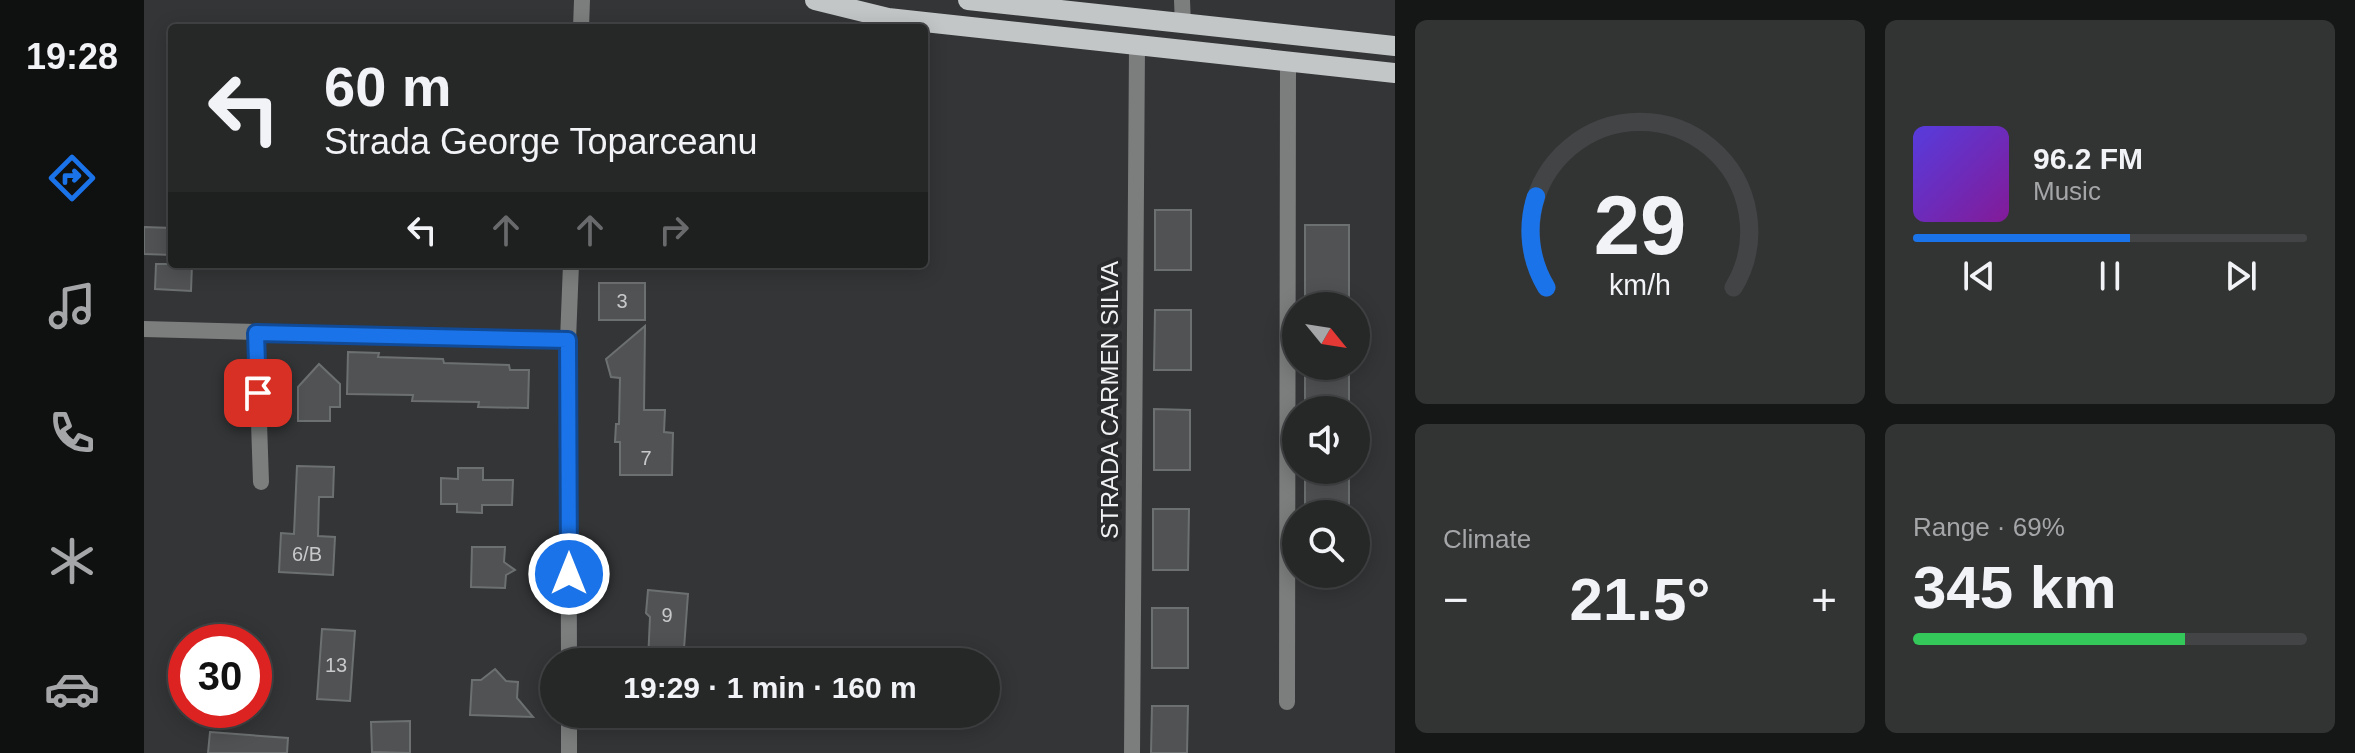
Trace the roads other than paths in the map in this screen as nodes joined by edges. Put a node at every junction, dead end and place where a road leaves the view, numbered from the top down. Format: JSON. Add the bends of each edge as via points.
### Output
{"nodes":[{"id":1,"x":582,"y":0,"type":"edge"},
{"id":2,"x":815,"y":0,"type":"edge"},
{"id":3,"x":968,"y":0,"type":"edge"},
{"id":4,"x":1182,"y":0,"type":"edge"},
{"id":5,"x":581,"y":24,"type":"edge"},
{"id":6,"x":1183,"y":25,"type":"junction"},
{"id":7,"x":1395,"y":46,"type":"edge"},
{"id":8,"x":1137,"y":47,"type":"junction"},
{"id":9,"x":1288,"y":62,"type":"junction"},
{"id":10,"x":1395,"y":73,"type":"edge"},
{"id":11,"x":571,"y":268,"type":"edge"},
{"id":12,"x":144,"y":329,"type":"edge"},
{"id":13,"x":256,"y":333,"type":"junction"},
{"id":14,"x":568,"y":340,"type":"junction"},
{"id":15,"x":261,"y":482,"type":"dead end"},
{"id":16,"x":569,"y":648,"type":"edge"},
{"id":17,"x":1287,"y":702,"type":"dead end"},
{"id":18,"x":569,"y":728,"type":"edge"},
{"id":19,"x":569,"y":753,"type":"edge"},
{"id":20,"x":1132,"y":753,"type":"edge"}],
"edges":[{"from":1,"to":5,"type":"street"},
{"from":2,"to":8,"type":"main road","via":[[888,18]]},
{"from":3,"to":6,"type":"main road"},
{"from":4,"to":6,"type":"street"},
{"from":6,"to":7,"type":"main road"},
{"from":8,"to":9,"type":"main road"},
{"from":8,"to":20,"type":"street","name":"STRADA CARMEN SILVA"},
{"from":9,"to":10,"type":"main road"},
{"from":9,"to":17,"type":"street"},
{"from":11,"to":14,"type":"street"},
{"from":12,"to":13,"type":"street"},
{"from":13,"to":14,"type":"street"},
{"from":13,"to":15,"type":"street"},
{"from":14,"to":16,"type":"street"},
{"from":18,"to":19,"type":"street"}]}
